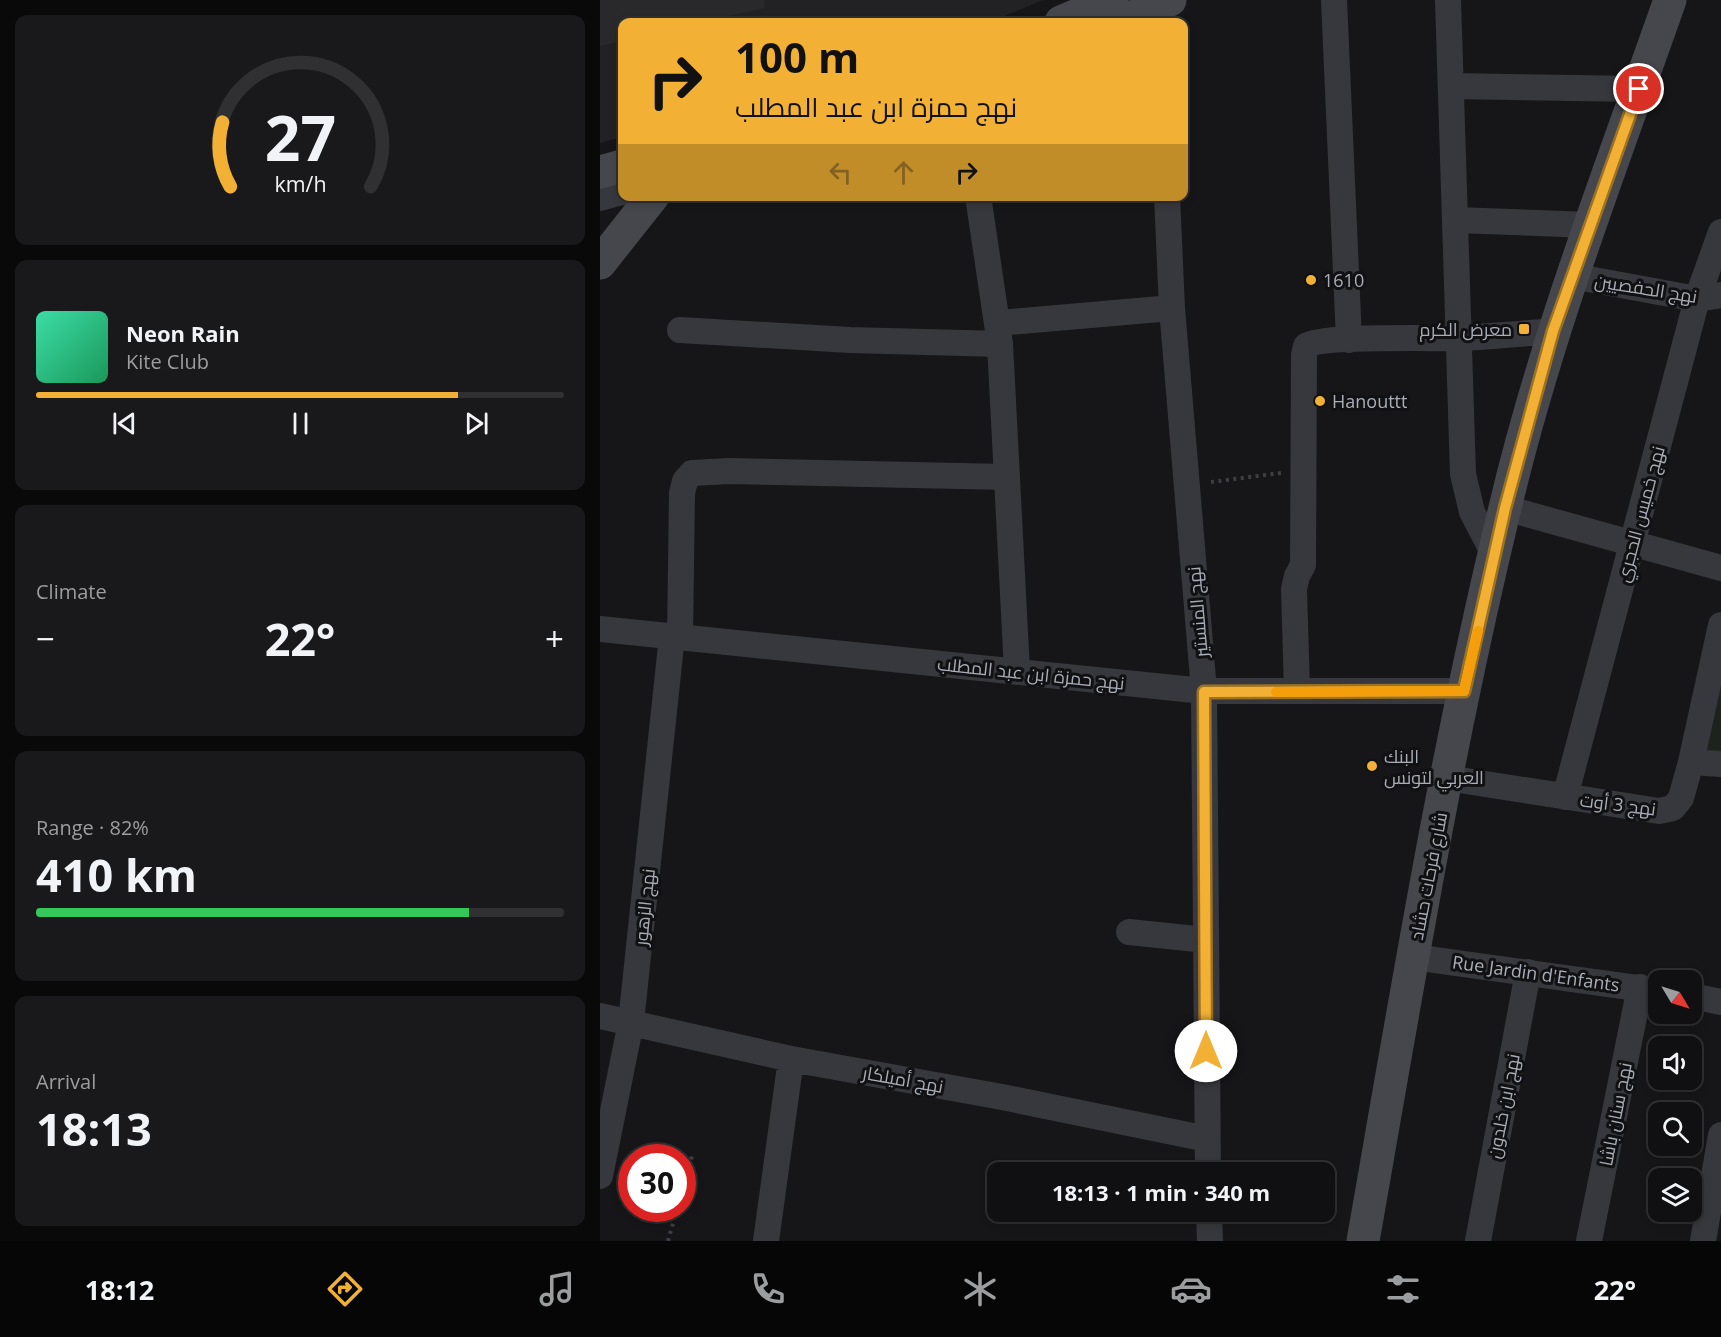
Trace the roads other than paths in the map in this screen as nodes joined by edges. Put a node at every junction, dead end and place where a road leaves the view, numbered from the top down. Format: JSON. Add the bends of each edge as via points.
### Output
{"nodes":[{"id":1,"x":1113,"y":0,"type":"edge"},
{"id":2,"x":1334,"y":0,"type":"edge"},
{"id":3,"x":1448,"y":0,"type":"edge"},
{"id":4,"x":1670,"y":0,"type":"edge"},
{"id":5,"x":1162,"y":10,"type":"edge"},
{"id":6,"x":1070,"y":18,"type":"edge"},
{"id":7,"x":1135,"y":18,"type":"edge"},
{"id":8,"x":1451,"y":86,"type":"junction"},
{"id":9,"x":1639,"y":89,"type":"junction"},
{"id":10,"x":618,"y":167,"type":"edge"},
{"id":11,"x":600,"y":172,"type":"edge"},
{"id":12,"x":618,"y":193,"type":"edge"},
{"id":13,"x":600,"y":198,"type":"edge"},
{"id":14,"x":649,"y":201,"type":"edge"},
{"id":15,"x":979,"y":201,"type":"edge"},
{"id":16,"x":1167,"y":201,"type":"edge"},
{"id":17,"x":1456,"y":220,"type":"junction"},
{"id":18,"x":1590,"y":225,"type":"junction"},
{"id":19,"x":1721,"y":232,"type":"edge"},
{"id":20,"x":600,"y":263,"type":"edge"},
{"id":21,"x":1572,"y":276,"type":"junction"},
{"id":22,"x":1709,"y":297,"type":"edge"},
{"id":23,"x":1172,"y":308,"type":"junction"},
{"id":24,"x":680,"y":330,"type":"dead end"},
{"id":25,"x":1553,"y":331,"type":"junction"},
{"id":26,"x":999,"y":333,"type":"junction"},
{"id":27,"x":1461,"y":338,"type":"junction"},
{"id":28,"x":1349,"y":340,"type":"junction"},
{"id":29,"x":1008,"y":477,"type":"junction"},
{"id":30,"x":1505,"y":508,"type":"junction"},
{"id":31,"x":1633,"y":544,"type":"junction"},
{"id":32,"x":1495,"y":555,"type":"junction"},
{"id":33,"x":1721,"y":568,"type":"edge"},
{"id":34,"x":1721,"y":626,"type":"edge"},
{"id":35,"x":600,"y":629,"type":"edge"},
{"id":36,"x":676,"y":637,"type":"junction"},
{"id":37,"x":1017,"y":671,"type":"junction"},
{"id":38,"x":1297,"y":691,"type":"junction"},
{"id":39,"x":1464,"y":691,"type":"junction"},
{"id":40,"x":1204,"y":692,"type":"junction"},
{"id":41,"x":1691,"y":762,"type":"junction"},
{"id":42,"x":1721,"y":764,"type":"edge"},
{"id":43,"x":1447,"y":778,"type":"junction"},
{"id":44,"x":1566,"y":797,"type":"junction"},
{"id":45,"x":1129,"y":932,"type":"dead end"},
{"id":46,"x":1206,"y":940,"type":"junction"},
{"id":47,"x":1413,"y":957,"type":"junction"},
{"id":48,"x":1528,"y":972,"type":"junction"},
{"id":49,"x":1648,"y":989,"type":"edge"},
{"id":50,"x":1648,"y":997,"type":"edge"},
{"id":51,"x":1702,"y":998,"type":"edge"},
{"id":52,"x":1721,"y":1002,"type":"edge"},
{"id":53,"x":600,"y":1016,"type":"edge"},
{"id":54,"x":631,"y":1022,"type":"junction"},
{"id":55,"x":791,"y":1059,"type":"junction"},
{"id":56,"x":1721,"y":1135,"type":"edge"},
{"id":57,"x":1207,"y":1139,"type":"junction"},
{"id":58,"x":1208,"y":1162,"type":"edge"},
{"id":59,"x":600,"y":1176,"type":"edge"},
{"id":60,"x":1209,"y":1222,"type":"edge"},
{"id":61,"x":766,"y":1241,"type":"edge"},
{"id":62,"x":1210,"y":1241,"type":"edge"},
{"id":63,"x":1363,"y":1241,"type":"edge"},
{"id":64,"x":1478,"y":1241,"type":"edge"},
{"id":65,"x":1589,"y":1241,"type":"edge"},
{"id":66,"x":1703,"y":1241,"type":"edge"}],
"edges":[{"from":1,"to":6,"type":"street"},
{"from":2,"to":28,"type":"street"},
{"from":3,"to":8,"type":"street"},
{"from":4,"to":9,"type":"street","name":"شارع فرحات حشاد"},
{"from":5,"to":7,"type":"street"},
{"from":8,"to":9,"type":"street"},
{"from":8,"to":17,"type":"street"},
{"from":9,"to":18,"type":"street","name":"شارع فرحات حشاد"},
{"from":10,"to":11,"type":"street"},
{"from":12,"to":13,"type":"street"},
{"from":14,"to":20,"type":"street"},
{"from":15,"to":26,"type":"street"},
{"from":16,"to":23,"type":"street","name":"نهج المنستير"},
{"from":17,"to":18,"type":"street"},
{"from":17,"to":27,"type":"street"},
{"from":18,"to":21,"type":"street","name":"شارع فرحات حشاد"},
{"from":19,"to":22,"type":"street","name":"نهج خميس الحجري"},
{"from":21,"to":22,"type":"street","name":"نهج الحفصيين"},
{"from":21,"to":25,"type":"street","name":"شارع فرحات حشاد"},
{"from":22,"to":31,"type":"street","name":"نهج خميس الحجري"},
{"from":23,"to":26,"type":"street"},
{"from":23,"to":40,"type":"street","name":"نهج المنستير"},
{"from":24,"to":26,"type":"street","via":[[850,340]]},
{"from":25,"to":27,"type":"street"},
{"from":25,"to":30,"type":"street","name":"شارع فرحات حشاد"},
{"from":26,"to":29,"type":"street"},
{"from":27,"to":28,"type":"street"},
{"from":27,"to":32,"type":"street","via":[[1463,474],[1473,512]]},
{"from":28,"to":38,"type":"street","via":[[1312,343],[1304,350],[1304,565],[1294,589]]},
{"from":29,"to":36,"type":"street","name":"نهج الزهور","via":[[692,473],[682,493]]},
{"from":29,"to":37,"type":"street"},
{"from":30,"to":31,"type":"street"},
{"from":30,"to":32,"type":"street","name":"شارع فرحات حشاد"},
{"from":31,"to":33,"type":"street"},
{"from":31,"to":44,"type":"street","name":"نهج خميس الحجري"},
{"from":32,"to":39,"type":"street","name":"شارع فرحات حشاد"},
{"from":34,"to":41,"type":"street","name":"نهج 3 أوت"},
{"from":35,"to":36,"type":"street","name":"نهج حمزة ابن عبد المطلب"},
{"from":36,"to":37,"type":"street","name":"نهج حمزة ابن عبد المطلب"},
{"from":36,"to":54,"type":"street","name":"نهج الزهور"},
{"from":37,"to":40,"type":"street","name":"نهج حمزة ابن عبد المطلب"},
{"from":38,"to":39,"type":"street","name":"نهج حمزة ابن عبد المطلب"},
{"from":38,"to":40,"type":"street","name":"نهج حمزة ابن عبد المطلب"},
{"from":39,"to":43,"type":"street","name":"شارع فرحات حشاد"},
{"from":40,"to":46,"type":"street","name":"نهج المنستير"},
{"from":41,"to":42,"type":"street"},
{"from":41,"to":44,"type":"street","name":"نهج 3 أوت","via":[[1681,798],[1667,810]]},
{"from":43,"to":44,"type":"street","name":"نهج 3 أوت"},
{"from":43,"to":47,"type":"street","name":"شارع فرحات حشاد"},
{"from":45,"to":46,"type":"street"},
{"from":46,"to":57,"type":"street","name":"نهج المنستير"},
{"from":47,"to":48,"type":"street","name":"Rue Jardin d'Enfants"},
{"from":47,"to":63,"type":"street","name":"شارع فرحات حشاد"},
{"from":48,"to":49,"type":"street","name":"Rue Jardin d'Enfants"},
{"from":48,"to":64,"type":"street","name":"نهج ابن خلدون"},
{"from":50,"to":65,"type":"street","name":"نهج سنان باشا"},
{"from":51,"to":52,"type":"street"},
{"from":53,"to":54,"type":"street","name":"نهج أميلكار"},
{"from":54,"to":55,"type":"street","name":"نهج أميلكار"},
{"from":54,"to":59,"type":"street","name":"نهج الزهور"},
{"from":55,"to":57,"type":"street","name":"نهج أميلكار","via":[[1002,1096]]},
{"from":55,"to":61,"type":"street"},
{"from":56,"to":66,"type":"street"},
{"from":57,"to":58,"type":"street","name":"نهج المنستير"},
{"from":60,"to":62,"type":"street"}]}
